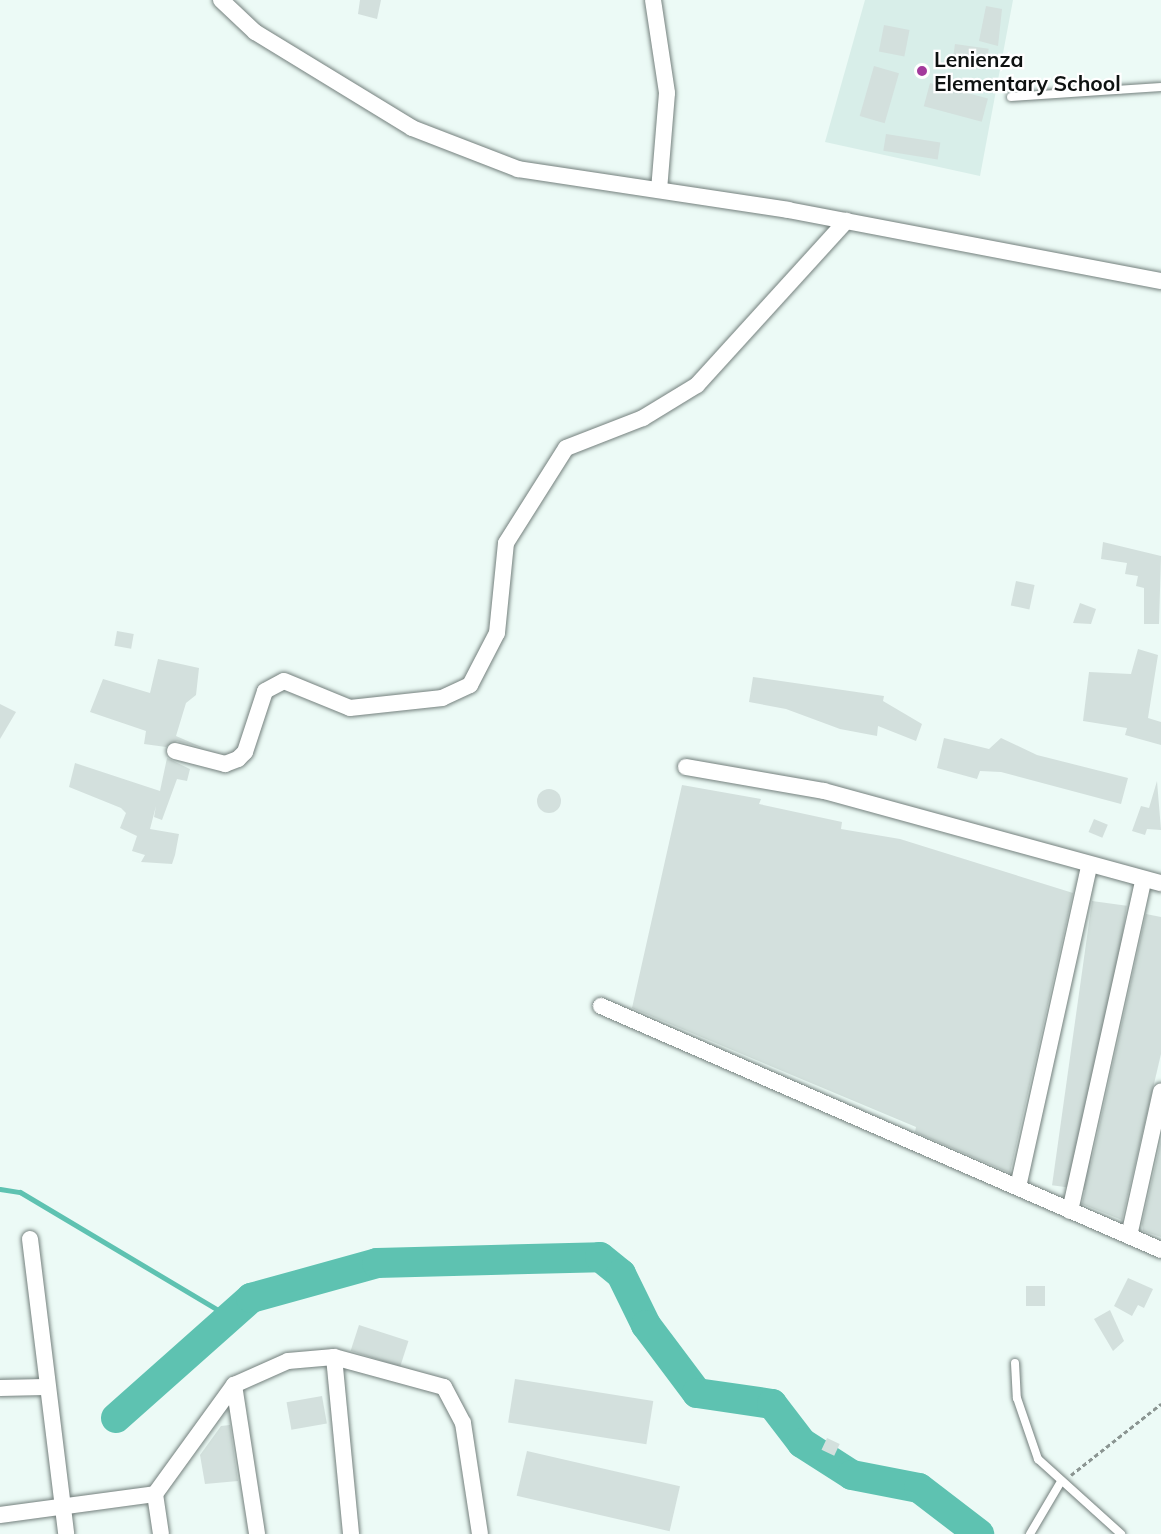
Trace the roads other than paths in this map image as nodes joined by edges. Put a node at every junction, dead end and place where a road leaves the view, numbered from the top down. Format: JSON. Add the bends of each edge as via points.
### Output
{"nodes":[{"id":1,"x":221,"y":0,"type":"edge"},
{"id":2,"x":652,"y":0,"type":"edge"},
{"id":3,"x":1161,"y":87,"type":"edge"},
{"id":4,"x":1011,"y":97,"type":"dead end"},
{"id":5,"x":660,"y":190,"type":"junction"},
{"id":6,"x":846,"y":221,"type":"junction"},
{"id":7,"x":1161,"y":281,"type":"edge"},
{"id":8,"x":175,"y":751,"type":"dead end"},
{"id":9,"x":686,"y":767,"type":"dead end"},
{"id":10,"x":1089,"y":867,"type":"junction"},
{"id":11,"x":1143,"y":881,"type":"junction"},
{"id":12,"x":1161,"y":883,"type":"edge"},
{"id":13,"x":601,"y":1005,"type":"dead end"},
{"id":14,"x":1161,"y":1092,"type":"edge"},
{"id":15,"x":1018,"y":1187,"type":"junction"},
{"id":16,"x":1070,"y":1211,"type":"junction"},
{"id":17,"x":1129,"y":1236,"type":"junction"},
{"id":18,"x":30,"y":1239,"type":"dead end"},
{"id":19,"x":1161,"y":1250,"type":"edge"},
{"id":20,"x":334,"y":1357,"type":"junction"},
{"id":21,"x":1015,"y":1363,"type":"dead end"},
{"id":22,"x":234,"y":1385,"type":"junction"},
{"id":23,"x":45,"y":1387,"type":"junction"},
{"id":24,"x":0,"y":1388,"type":"edge"},
{"id":25,"x":1060,"y":1484,"type":"junction"},
{"id":26,"x":155,"y":1494,"type":"junction"},
{"id":27,"x":62,"y":1509,"type":"junction"},
{"id":28,"x":0,"y":1515,"type":"edge"},
{"id":29,"x":66,"y":1534,"type":"edge"},
{"id":30,"x":161,"y":1534,"type":"edge"},
{"id":31,"x":257,"y":1534,"type":"edge"},
{"id":32,"x":351,"y":1534,"type":"edge"},
{"id":33,"x":480,"y":1534,"type":"edge"},
{"id":34,"x":1030,"y":1534,"type":"edge"},
{"id":35,"x":1121,"y":1534,"type":"edge"}],
"edges":[{"from":1,"to":5,"type":"street","via":[[255,32],[412,128],[462,151],[518,169]]},
{"from":2,"to":5,"type":"street","via":[[667,93]]},
{"from":3,"to":4,"type":"lane"},
{"from":5,"to":6,"type":"street"},
{"from":6,"to":7,"type":"street"},
{"from":6,"to":8,"type":"street","via":[[697,385],[644,418],[566,448],[506,543],[497,633],[470,685],[442,698],[350,708],[284,681],[265,691],[245,752],[238,759],[225,764]]},
{"from":9,"to":10,"type":"street","via":[[824,791]]},
{"from":10,"to":11,"type":"street"},
{"from":10,"to":15,"type":"street"},
{"from":11,"to":12,"type":"street"},
{"from":11,"to":16,"type":"street"},
{"from":13,"to":15,"type":"street"},
{"from":14,"to":17,"type":"street"},
{"from":15,"to":16,"type":"street"},
{"from":16,"to":17,"type":"street"},
{"from":17,"to":19,"type":"street"},
{"from":18,"to":23,"type":"street"},
{"from":20,"to":22,"type":"street","via":[[288,1361]]},
{"from":20,"to":32,"type":"street"},
{"from":20,"to":33,"type":"street","via":[[444,1387],[463,1423]]},
{"from":21,"to":25,"type":"lane","via":[[1024,1425],[1038,1459]]},
{"from":22,"to":26,"type":"street"},
{"from":22,"to":31,"type":"street"},
{"from":23,"to":24,"type":"street"},
{"from":23,"to":27,"type":"street"},
{"from":25,"to":34,"type":"lane"},
{"from":25,"to":35,"type":"lane"},
{"from":26,"to":27,"type":"street"},
{"from":26,"to":30,"type":"street"},
{"from":27,"to":28,"type":"street"},
{"from":27,"to":29,"type":"street"}]}
